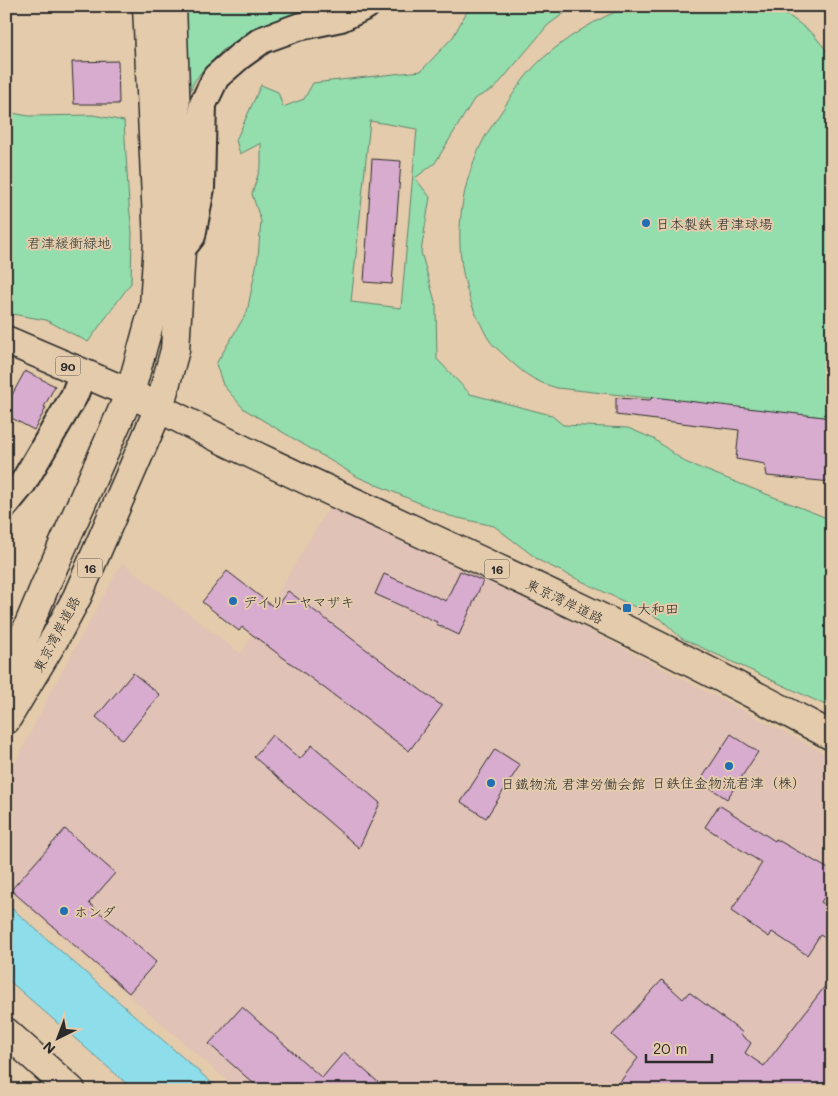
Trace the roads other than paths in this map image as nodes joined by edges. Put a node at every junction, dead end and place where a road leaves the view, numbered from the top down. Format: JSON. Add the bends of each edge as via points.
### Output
{"nodes":[{"id":1,"x":147,"y":6,"type":"edge"},
{"id":2,"x":172,"y":6,"type":"edge"},
{"id":3,"x":366,"y":6,"type":"edge"},
{"id":4,"x":181,"y":250,"type":"junction"},
{"id":5,"x":6,"y":340,"type":"edge"},
{"id":6,"x":83,"y":373,"type":"junction"},
{"id":7,"x":130,"y":393,"type":"junction"},
{"id":8,"x":159,"y":408,"type":"junction"},
{"id":9,"x":6,"y":504,"type":"edge"},
{"id":10,"x":10,"y":657,"type":"edge"},
{"id":11,"x":6,"y":720,"type":"edge"},
{"id":12,"x":832,"y":736,"type":"edge"},
{"id":13,"x":6,"y":1032,"type":"edge"},
{"id":14,"x":71,"y":1090,"type":"edge"}],
"edges":[{"from":1,"to":7,"type":"main road","via":[[158,242],[154,306]]},
{"from":2,"to":4,"type":"main road"},
{"from":3,"to":4,"type":"street","via":[[341,18],[298,27],[262,40],[216,77],[203,104],[201,188],[192,236]]},
{"from":4,"to":8,"type":"main road","via":[[175,350]]},
{"from":5,"to":6,"type":"main road","number":"90"},
{"from":6,"to":7,"type":"main road","number":"90"},
{"from":6,"to":9,"type":"street","via":[[74,396],[24,483]]},
{"from":7,"to":8,"type":"main road","name":"東京湾岸道路","number":"16"},
{"from":7,"to":10,"type":"main road","name":"東京湾岸道路","number":"16"},
{"from":8,"to":11,"type":"main road","name":"東京湾岸道路","number":"16","via":[[77,596]]},
{"from":8,"to":12,"type":"main road","name":"東京湾岸道路","number":"16","via":[[563,599]]},
{"from":13,"to":14,"type":"main road"}]}
